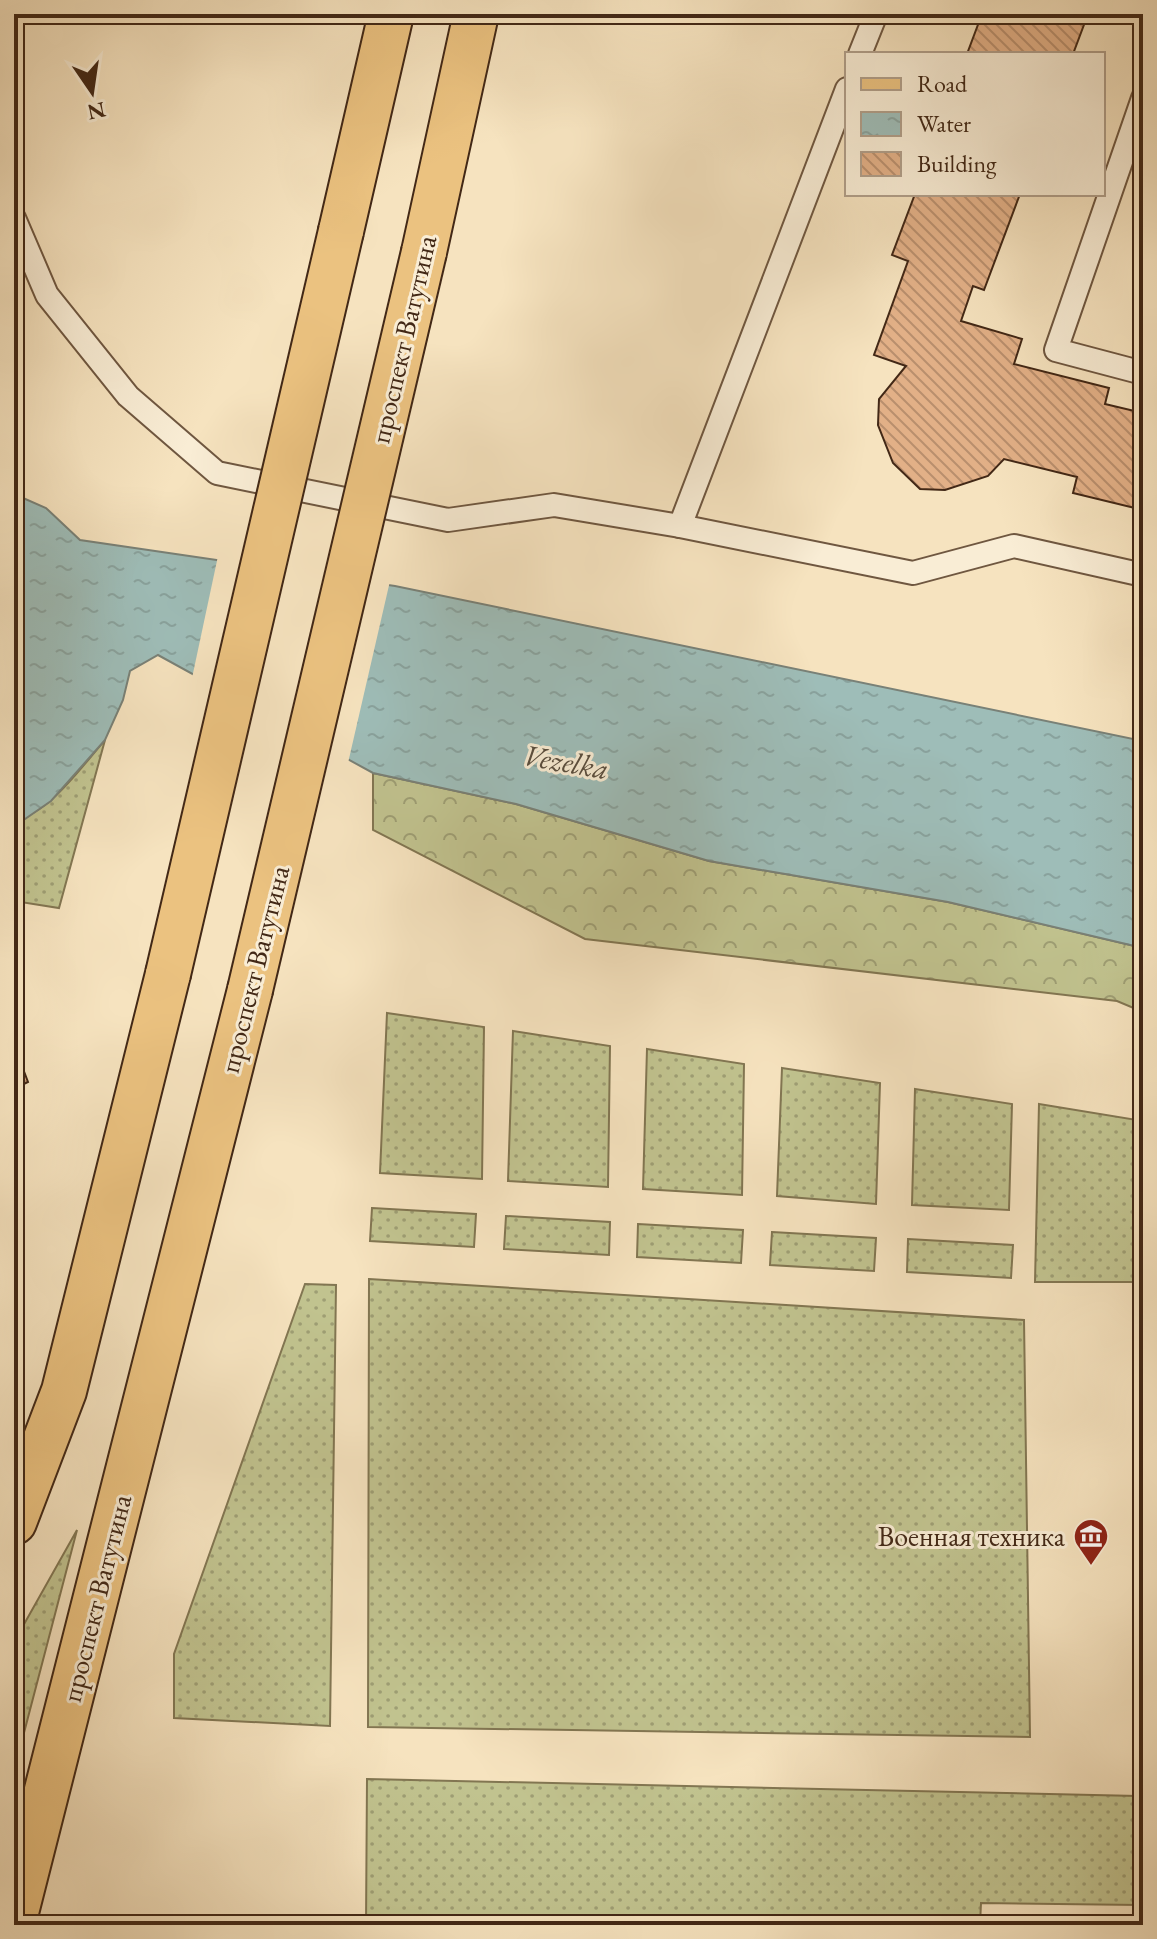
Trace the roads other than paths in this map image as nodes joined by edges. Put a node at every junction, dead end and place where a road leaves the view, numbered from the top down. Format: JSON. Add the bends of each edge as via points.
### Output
{"nodes":[{"id":1,"x":391,"y":14,"type":"edge"},
{"id":2,"x":476,"y":14,"type":"edge"},
{"id":3,"x":876,"y":14,"type":"edge"},
{"id":4,"x":861,"y":52,"type":"edge"},
{"id":5,"x":845,"y":94,"type":"edge"},
{"id":6,"x":1143,"y":98,"type":"edge"},
{"id":7,"x":14,"y":218,"type":"edge"},
{"id":8,"x":1143,"y":373,"type":"edge"},
{"id":9,"x":680,"y":526,"type":"junction"},
{"id":10,"x":1143,"y":575,"type":"edge"},
{"id":11,"x":14,"y":1522,"type":"edge"},
{"id":12,"x":14,"y":1920,"type":"edge"}],
"edges":[{"from":1,"to":11,"type":"main road","bridge":true,"via":[[168,974],[64,1391]]},
{"from":2,"to":12,"type":"main road","name":"проспект Ватутина","bridge":true,"via":[[250,990]]},
{"from":3,"to":4,"type":"lane"},
{"from":5,"to":9,"type":"lane"},
{"from":6,"to":8,"type":"lane","via":[[1056,350]]},
{"from":7,"to":9,"type":"lane","via":[[47,295],[128,396],[217,473],[448,520],[554,505]]},
{"from":9,"to":10,"type":"lane","via":[[913,573],[1014,546]]}]}
